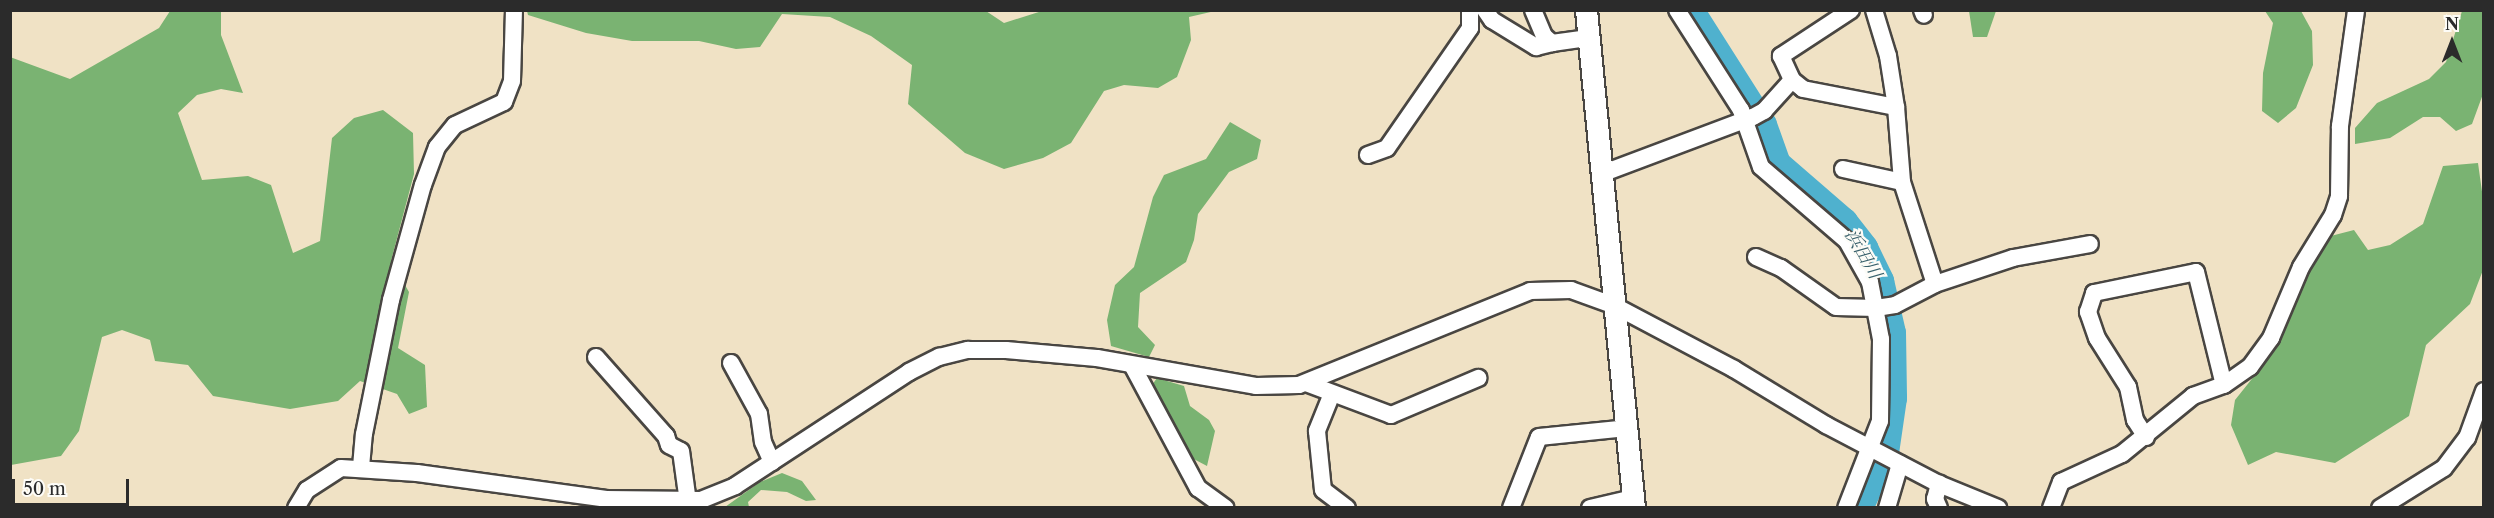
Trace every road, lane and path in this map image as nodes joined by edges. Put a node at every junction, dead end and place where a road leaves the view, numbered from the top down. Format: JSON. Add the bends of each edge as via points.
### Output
{"nodes":[{"id":1,"x":514,"y":10,"type":"edge"},
{"id":2,"x":1470,"y":10,"type":"edge"},
{"id":3,"x":1485,"y":10,"type":"edge"},
{"id":4,"x":1533,"y":10,"type":"edge"},
{"id":5,"x":1586,"y":10,"type":"edge"},
{"id":6,"x":1677,"y":10,"type":"edge"},
{"id":7,"x":1851,"y":10,"type":"edge"},
{"id":8,"x":1874,"y":10,"type":"edge"},
{"id":9,"x":2356,"y":10,"type":"edge"},
{"id":10,"x":1589,"y":38,"type":"junction"},
{"id":11,"x":1552,"y":43,"type":"junction"},
{"id":12,"x":1792,"y":80,"type":"junction"},
{"id":13,"x":1896,"y":107,"type":"junction"},
{"id":14,"x":1754,"y":116,"type":"junction"},
{"id":15,"x":1368,"y":155,"type":"dead end"},
{"id":16,"x":1843,"y":169,"type":"dead end"},
{"id":17,"x":1601,"y":174,"type":"junction"},
{"id":18,"x":1902,"y":182,"type":"junction"},
{"id":19,"x":2090,"y":244,"type":"dead end"},
{"id":20,"x":1756,"y":257,"type":"dead end"},
{"id":21,"x":1935,"y":284,"type":"junction"},
{"id":22,"x":1615,"y":306,"type":"junction"},
{"id":23,"x":1884,"y":307,"type":"junction"},
{"id":24,"x":596,"y":357,"type":"dead end"},
{"id":25,"x":731,"y":363,"type":"dead end"},
{"id":26,"x":1132,"y":365,"type":"junction"},
{"id":27,"x":1478,"y":378,"type":"dead end"},
{"id":28,"x":1306,"y":383,"type":"junction"},
{"id":29,"x":2224,"y":386,"type":"junction"},
{"id":30,"x":2484,"y":391,"type":"edge"},
{"id":31,"x":1330,"y":396,"type":"junction"},
{"id":32,"x":1627,"y":428,"type":"junction"},
{"id":33,"x":2146,"y":437,"type":"junction"},
{"id":34,"x":1872,"y":450,"type":"junction"},
{"id":35,"x":772,"y":462,"type":"junction"},
{"id":36,"x":1898,"y":463,"type":"junction"},
{"id":37,"x":362,"y":467,"type":"junction"},
{"id":38,"x":1939,"y":484,"type":"junction"},
{"id":39,"x":697,"y":503,"type":"edge"},
{"id":40,"x":1633,"y":503,"type":"edge"},
{"id":41,"x":296,"y":507,"type":"edge"},
{"id":42,"x":1226,"y":507,"type":"edge"},
{"id":43,"x":1347,"y":507,"type":"edge"},
{"id":44,"x":1511,"y":507,"type":"edge"},
{"id":45,"x":1590,"y":507,"type":"edge"},
{"id":46,"x":1846,"y":507,"type":"edge"},
{"id":47,"x":1887,"y":507,"type":"edge"},
{"id":48,"x":1939,"y":507,"type":"edge"},
{"id":49,"x":1998,"y":507,"type":"edge"},
{"id":50,"x":2051,"y":507,"type":"edge"},
{"id":51,"x":2380,"y":507,"type":"edge"}],
"edges":[{"from":1,"to":37,"type":"street","via":[[512,81],[504,102],[455,125],[437,147],[423,185],[392,300],[364,434]]},
{"from":2,"to":15,"type":"street","via":[[1470,28],[1387,148]]},
{"from":3,"to":11,"type":"street","via":[[1492,21],[1536,47]]},
{"from":4,"to":11,"type":"street","via":[[1544,36]]},
{"from":5,"to":10,"type":"street"},
{"from":6,"to":14,"type":"street"},
{"from":7,"to":12,"type":"street","via":[[1781,56]]},
{"from":8,"to":13,"type":"street"},
{"from":9,"to":29,"type":"street","via":[[2340,126],[2339,196],[2333,215],[2301,267],[2271,338],[2250,367]]},
{"from":10,"to":11,"type":"street"},
{"from":10,"to":17,"type":"street"},
{"from":12,"to":13,"type":"street","via":[[1803,89]]},
{"from":12,"to":14,"type":"street"},
{"from":13,"to":18,"type":"street"},
{"from":14,"to":17,"type":"street"},
{"from":14,"to":23,"type":"street","via":[[1761,167],[1823,217],[1857,254]]},
{"from":16,"to":18,"type":"street"},
{"from":17,"to":22,"type":"street"},
{"from":18,"to":21,"type":"street"},
{"from":19,"to":21,"type":"street","via":[[2013,258]]},
{"from":20,"to":23,"type":"street","via":[[1781,268],[1836,307]]},
{"from":21,"to":23,"type":"street"},
{"from":22,"to":28,"type":"street","via":[[1571,290],[1530,291]]},
{"from":22,"to":32,"type":"street"},
{"from":22,"to":34,"type":"street","via":[[1734,369]]},
{"from":23,"to":34,"type":"street","via":[[1880,421]]},
{"from":24,"to":39,"type":"street","via":[[666,436],[669,445],[681,451]]},
{"from":25,"to":35,"type":"street","via":[[759,414],[763,442]]},
{"from":26,"to":28,"type":"street","via":[[1257,386]]},
{"from":26,"to":35,"type":"street","via":[[1006,350],[968,350],[939,357],[909,372]]},
{"from":26,"to":42,"type":"street","via":[[1198,488]]},
{"from":27,"to":31,"type":"street","via":[[1391,416]]},
{"from":28,"to":31,"type":"street"},
{"from":29,"to":33,"type":"street","via":[[2193,396],[2171,410]]},
{"from":29,"to":33,"type":"street","via":[[2196,272],[2094,293],[2088,312],[2094,329],[2128,387],[2135,420]]},
{"from":30,"to":51,"type":"street","via":[[2467,438],[2444,468]]},
{"from":31,"to":43,"type":"street","via":[[1317,430],[1323,490]]},
{"from":32,"to":40,"type":"street"},
{"from":32,"to":44,"type":"street","via":[[1539,437]]},
{"from":33,"to":50,"type":"street","via":[[2122,454],[2061,482]]},
{"from":34,"to":36,"type":"street"},
{"from":34,"to":46,"type":"street"},
{"from":35,"to":39,"type":"street","via":[[735,486]]},
{"from":36,"to":38,"type":"street"},
{"from":36,"to":47,"type":"street"},
{"from":37,"to":39,"type":"street","via":[[606,499]]},
{"from":37,"to":41,"type":"street","via":[[341,468],[323,476]]},
{"from":38,"to":48,"type":"street","via":[[1935,499]]},
{"from":38,"to":49,"type":"street"},
{"from":40,"to":45,"type":"street"}]}
